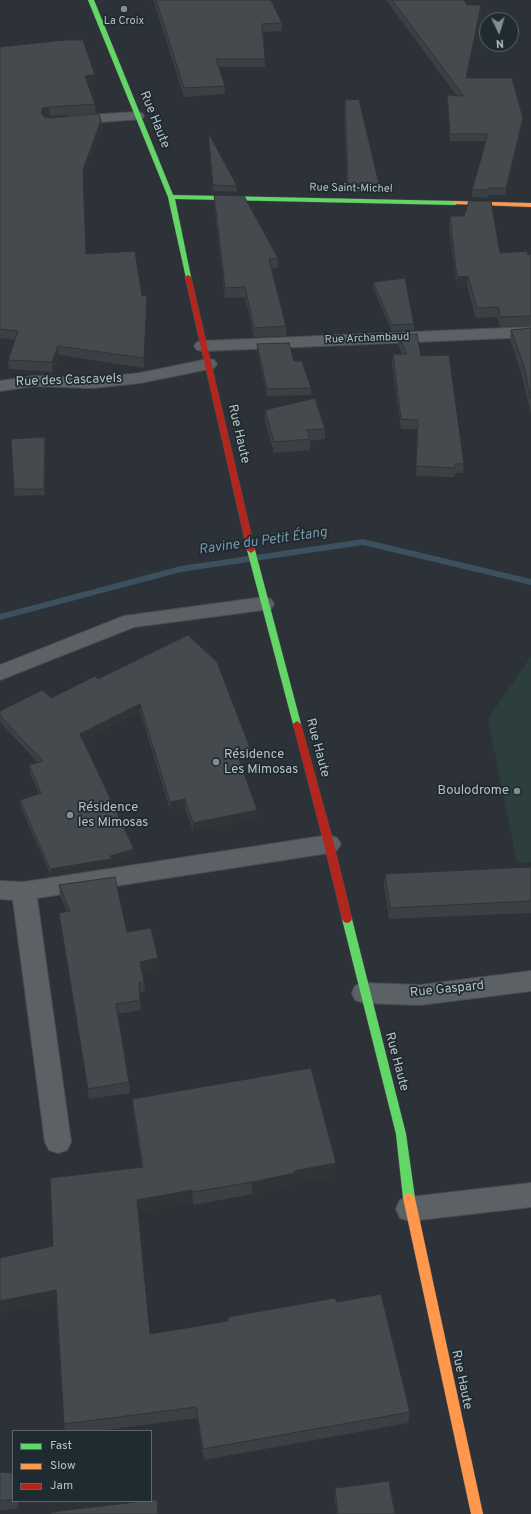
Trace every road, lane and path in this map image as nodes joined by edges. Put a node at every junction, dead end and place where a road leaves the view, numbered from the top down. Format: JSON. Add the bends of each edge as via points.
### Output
{"nodes":[{"id":1,"x":91,"y":0,"type":"edge"},
{"id":2,"x":137,"y":116,"type":"junction"},
{"id":3,"x":58,"y":121,"type":"edge"},
{"id":4,"x":171,"y":197,"type":"junction"},
{"id":5,"x":531,"y":205,"type":"edge"},
{"id":6,"x":531,"y":332,"type":"edge"},
{"id":7,"x":203,"y":346,"type":"junction"},
{"id":8,"x":208,"y":364,"type":"junction"},
{"id":9,"x":0,"y":386,"type":"edge"},
{"id":10,"x":262,"y":595,"type":"junction"},
{"id":11,"x":0,"y":673,"type":"edge"},
{"id":12,"x":329,"y":844,"type":"junction"},
{"id":13,"x":12,"y":891,"type":"edge"},
{"id":14,"x":531,"y":981,"type":"edge"},
{"id":15,"x":364,"y":993,"type":"junction"},
{"id":16,"x":58,"y":1142,"type":"dead end"},
{"id":17,"x":531,"y":1195,"type":"edge"},
{"id":18,"x":410,"y":1209,"type":"junction"},
{"id":19,"x":477,"y":1514,"type":"edge"}],
"edges":[{"from":1,"to":2,"type":"main road","name":"Rue Haute"},
{"from":2,"to":3,"type":"street"},
{"from":2,"to":4,"type":"main road","name":"Rue Haute"},
{"from":4,"to":5,"type":"main road","name":"Rue Saint-Michel"},
{"from":4,"to":7,"type":"main road","name":"Rue Haute"},
{"from":6,"to":7,"type":"street","name":"Rue Archambaud"},
{"from":7,"to":8,"type":"main road","name":"Rue Haute"},
{"from":8,"to":9,"type":"street","name":"Rue des Cascavels","via":[[140,378],[93,383],[34,381]]},
{"from":8,"to":10,"type":"main road","name":"Rue Haute"},
{"from":10,"to":11,"type":"street","via":[[131,621]]},
{"from":10,"to":12,"type":"main road","name":"Rue Haute"},
{"from":12,"to":13,"type":"street"},
{"from":12,"to":15,"type":"main road","name":"Rue Haute"},
{"from":13,"to":16,"type":"street"},
{"from":14,"to":15,"type":"street","name":"Rue Gaspard","via":[[420,996]]},
{"from":15,"to":18,"type":"main road","name":"Rue Haute","via":[[401,1134]]},
{"from":17,"to":18,"type":"street"},
{"from":18,"to":19,"type":"main road","name":"Rue Haute"}]}
